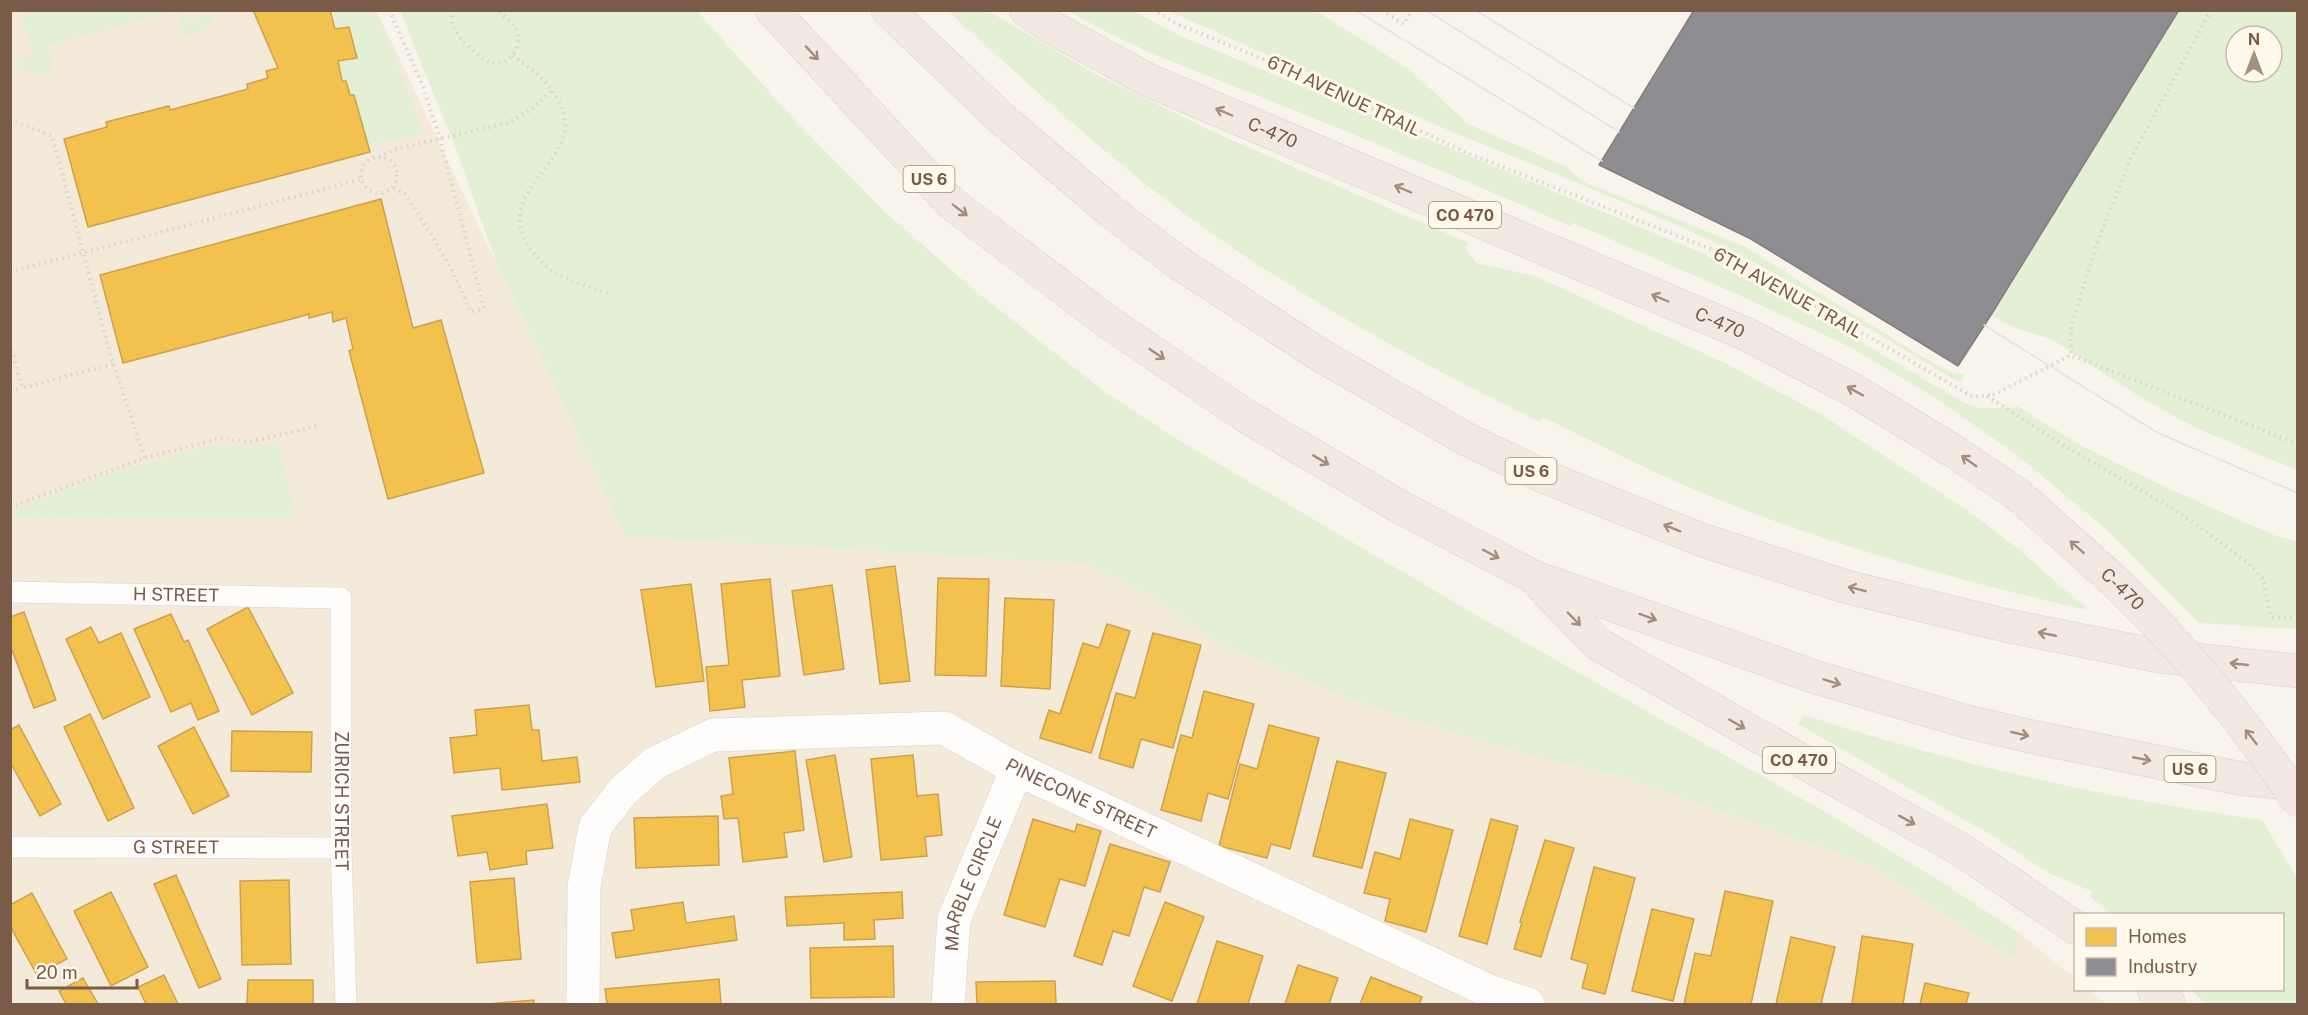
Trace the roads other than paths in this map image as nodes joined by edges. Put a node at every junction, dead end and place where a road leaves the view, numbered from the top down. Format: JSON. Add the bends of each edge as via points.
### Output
{"nodes":[{"id":1,"x":772,"y":10,"type":"edge"},
{"id":2,"x":888,"y":10,"type":"edge"},
{"id":3,"x":1026,"y":10,"type":"edge"},
{"id":4,"x":1534,"y":577,"type":"junction"},
{"id":5,"x":10,"y":592,"type":"edge"},
{"id":6,"x":341,"y":598,"type":"joint"},
{"id":7,"x":2298,"y":671,"type":"edge"},
{"id":8,"x":1017,"y":769,"type":"junction"},
{"id":9,"x":2298,"y":784,"type":"edge"},
{"id":10,"x":2298,"y":801,"type":"edge"},
{"id":11,"x":10,"y":847,"type":"edge"},
{"id":12,"x":341,"y":848,"type":"junction"},
{"id":13,"x":2074,"y":927,"type":"edge"},
{"id":14,"x":2155,"y":991,"type":"edge"},
{"id":15,"x":1487,"y":998,"type":"edge"},
{"id":16,"x":346,"y":1005,"type":"edge"},
{"id":17,"x":583,"y":1005,"type":"edge"},
{"id":18,"x":948,"y":1005,"type":"edge"},
{"id":19,"x":1528,"y":1005,"type":"edge"},
{"id":20,"x":2169,"y":1005,"type":"edge"}],
"edges":[{"from":1,"to":4,"type":"highway","number":"US 6","one_way":true,"via":[[951,203],[1099,315],[1246,416],[1400,507]]},
{"from":7,"to":2,"type":"highway","number":"US 6","one_way":true,"via":[[2159,656],[2004,625],[1847,587],[1702,540],[1545,477],[1468,440],[1320,355],[1179,263],[1002,119]]},
{"from":10,"to":3,"type":"highway","name":"C-470","number":"CO 470","one_way":true,"bridge":true,"via":[[2214,688],[2158,625],[2017,494],[1958,454],[1855,391],[1746,334],[1148,80]]},
{"from":4,"to":9,"type":"highway","number":"US 6","one_way":true,"via":[[1815,677],[1946,716],[2181,767]]},
{"from":4,"to":13,"type":"highway","number":"CO 470","one_way":true,"via":[[1598,644],[1960,849]]},
{"from":5,"to":6,"type":"lane","name":"H STREET"},
{"from":6,"to":12,"type":"lane","name":"ZURICH STREET"},
{"from":8,"to":15,"type":"street","name":"PINECONE STREET"},
{"from":8,"to":17,"type":"street","name":"PINECONE STREET","via":[[944,728],[713,735],[655,763],[623,791],[595,827],[584,887]]},
{"from":8,"to":18,"type":"street","name":"MARBLE CIRCLE","via":[[954,919]]},
{"from":11,"to":12,"type":"lane","name":"G STREET"},
{"from":12,"to":16,"type":"lane","name":"ZURICH STREET"},
{"from":14,"to":20,"type":"highway"},
{"from":15,"to":19,"type":"street","name":"PINECONE STREET"}]}
